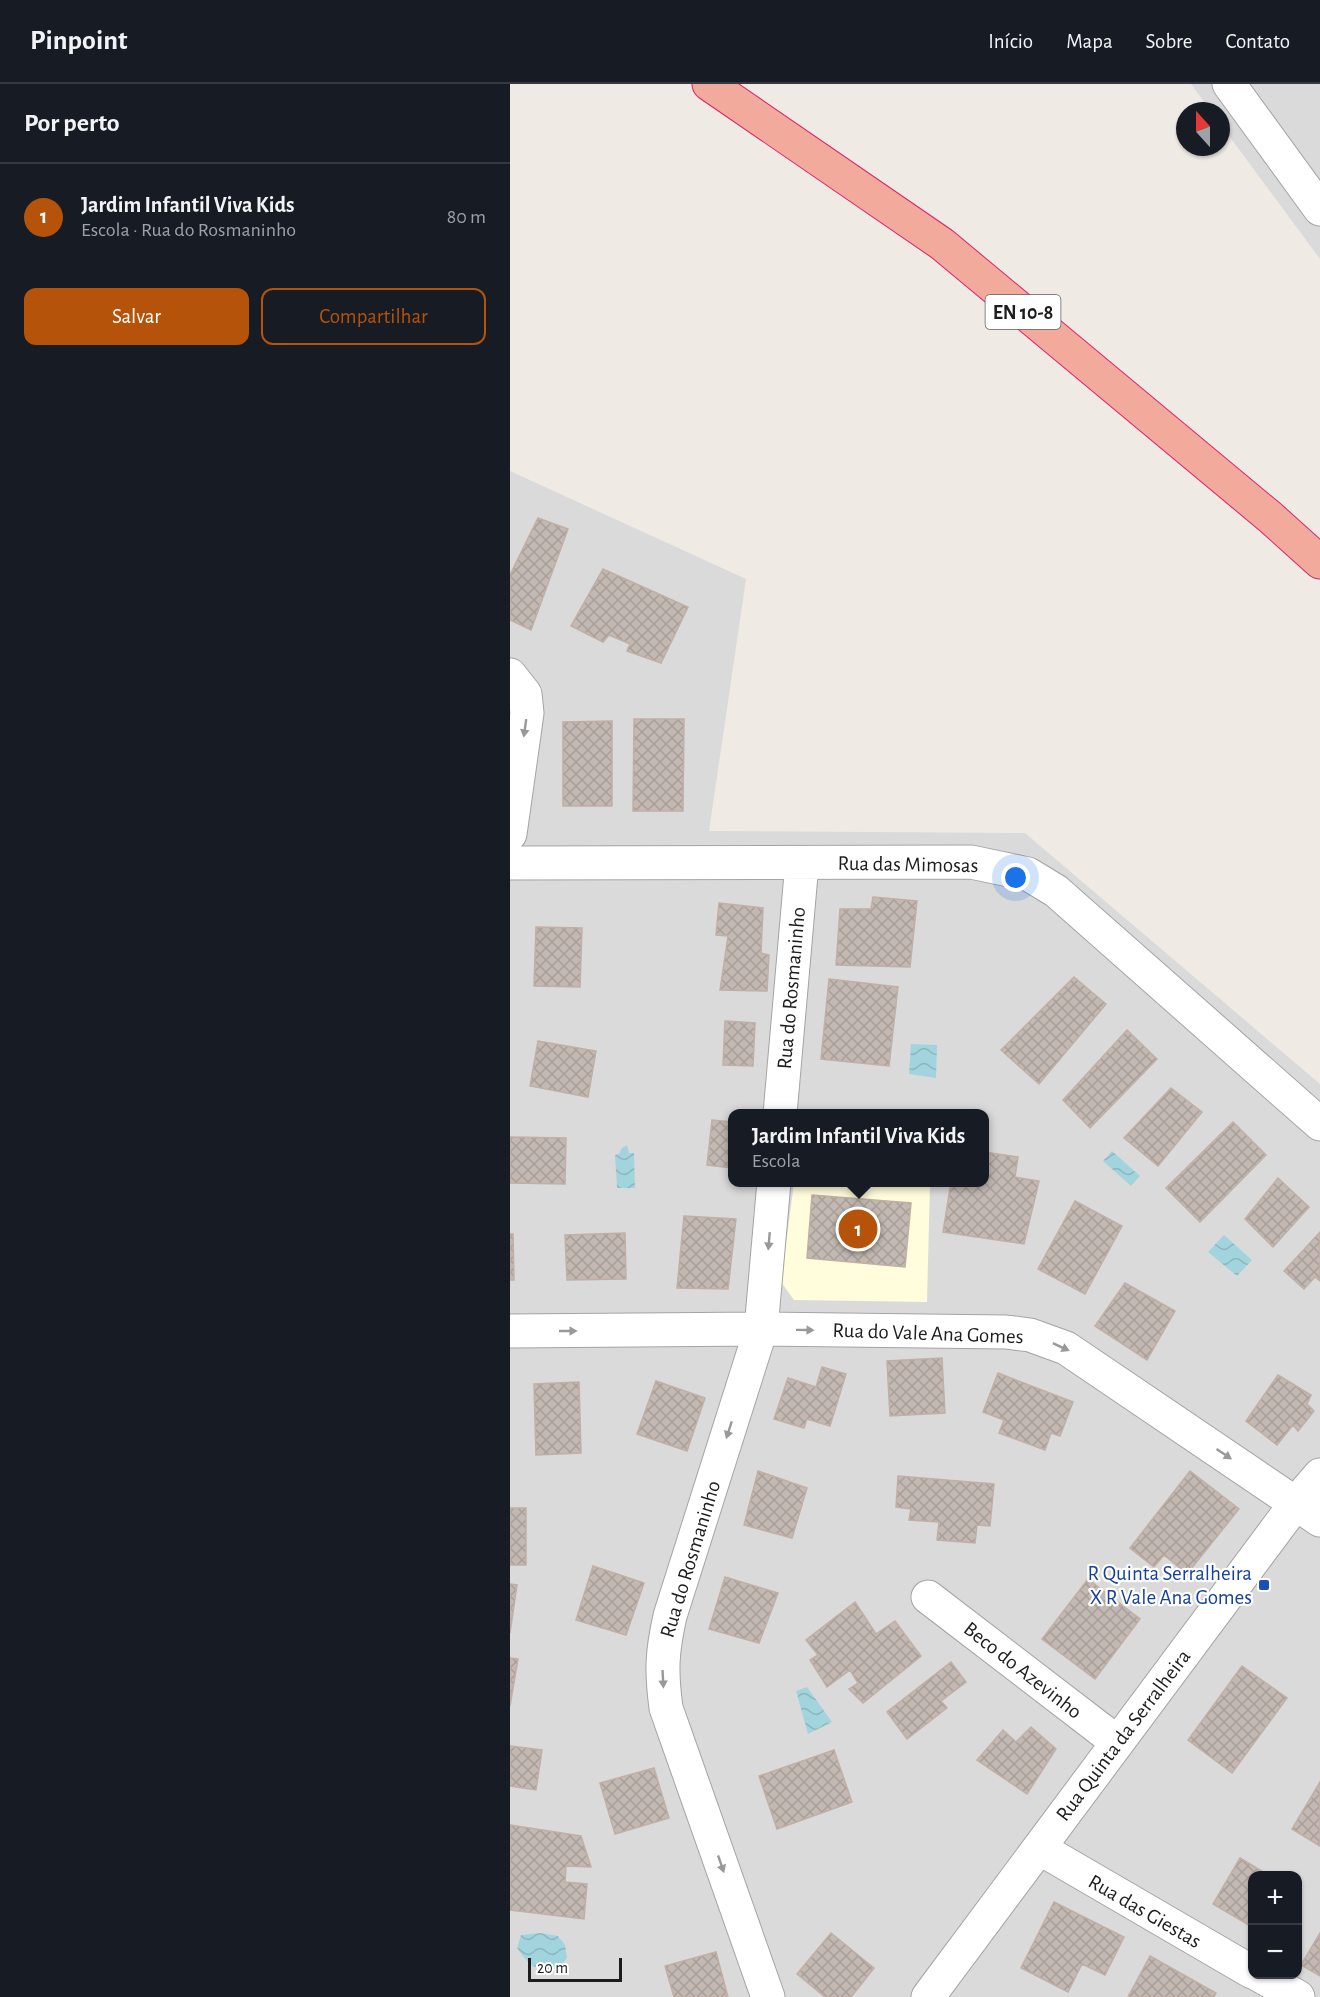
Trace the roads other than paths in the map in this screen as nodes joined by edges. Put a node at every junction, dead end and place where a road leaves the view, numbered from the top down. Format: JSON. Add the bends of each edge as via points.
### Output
{"nodes":[{"id":1,"x":709,"y":84,"type":"edge"},
{"id":2,"x":1229,"y":84,"type":"edge"},
{"id":3,"x":1320,"y":209,"type":"edge"},
{"id":4,"x":1320,"y":562,"type":"edge"},
{"id":5,"x":510,"y":675,"type":"edge"},
{"id":6,"x":510,"y":834,"type":"edge"},
{"id":7,"x":510,"y":863,"type":"edge"},
{"id":8,"x":802,"y":863,"type":"junction"},
{"id":9,"x":780,"y":1109,"type":"edge"},
{"id":10,"x":1320,"y":1124,"type":"edge"},
{"id":11,"x":774,"y":1187,"type":"edge"},
{"id":12,"x":761,"y":1329,"type":"junction"},
{"id":13,"x":510,"y":1332,"type":"edge"},
{"id":14,"x":1320,"y":1475,"type":"edge"},
{"id":15,"x":1308,"y":1512,"type":"edge"},
{"id":16,"x":928,"y":1597,"type":"dead end"},
{"id":17,"x":1117,"y":1742,"type":"junction"},
{"id":18,"x":1039,"y":1848,"type":"junction"},
{"id":19,"x":1248,"y":1970,"type":"edge"},
{"id":20,"x":1266,"y":1979,"type":"edge"},
{"id":21,"x":768,"y":1997,"type":"edge"},
{"id":22,"x":928,"y":1997,"type":"edge"},
{"id":23,"x":1298,"y":1997,"type":"edge"}],
"edges":[{"from":1,"to":4,"type":"highway","number":"EN 10-8","via":[[942,244]]},
{"from":2,"to":3,"type":"street"},
{"from":5,"to":6,"type":"street","one_way":true,"via":[[525,694],[527,712]]},
{"from":7,"to":8,"type":"street","name":"Rua das Mimosas"},
{"from":8,"to":9,"type":"street","name":"Rua do Rosmaninho"},
{"from":8,"to":10,"type":"street","name":"Rua das Mimosas","via":[[971,862],[1028,874],[1056,891]]},
{"from":11,"to":12,"type":"street","name":"Rua do Rosmaninho","one_way":true},
{"from":13,"to":12,"type":"street","name":"Rua do Vale Ana Gomes","one_way":true},
{"from":12,"to":15,"type":"street","name":"Rua do Vale Ana Gomes","one_way":true,"via":[[1006,1332],[1046,1340],[1066,1348]]},
{"from":12,"to":21,"type":"street","name":"Rua do Rosmaninho","one_way":true,"via":[[670,1616],[662,1678],[666,1708]]},
{"from":14,"to":15,"type":"street","name":"Rua Quinta da Serralheira"},
{"from":15,"to":17,"type":"street","name":"Rua Quinta da Serralheira"},
{"from":16,"to":17,"type":"street","name":"Beco do Azevinho"},
{"from":17,"to":18,"type":"street","name":"Rua Quinta da Serralheira"},
{"from":18,"to":19,"type":"street","name":"Rua das Giestas"},
{"from":18,"to":22,"type":"street","name":"Rua Quinta da Serralheira"},
{"from":20,"to":23,"type":"street"}]}
